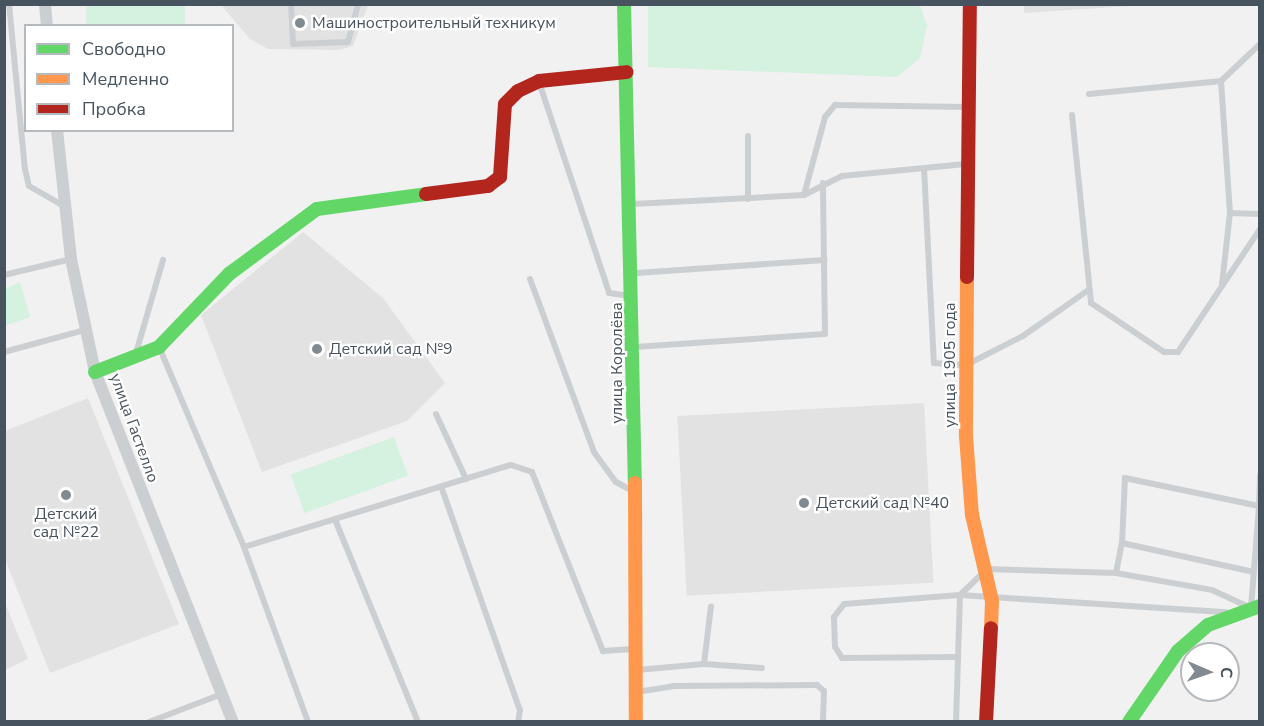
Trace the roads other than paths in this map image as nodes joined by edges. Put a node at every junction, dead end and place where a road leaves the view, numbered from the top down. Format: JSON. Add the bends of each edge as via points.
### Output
{"nodes":[{"id":1,"x":9,"y":4,"type":"edge"},
{"id":2,"x":45,"y":4,"type":"edge"},
{"id":3,"x":291,"y":4,"type":"edge"},
{"id":4,"x":358,"y":4,"type":"edge"},
{"id":5,"x":624,"y":4,"type":"edge"},
{"id":6,"x":970,"y":4,"type":"edge"},
{"id":7,"x":47,"y":24,"type":"edge"},
{"id":8,"x":1260,"y":44,"type":"edge"},
{"id":9,"x":627,"y":72,"type":"junction"},
{"id":10,"x":539,"y":81,"type":"junction"},
{"id":11,"x":1221,"y":81,"type":"junction"},
{"id":12,"x":1089,"y":94,"type":"dead end"},
{"id":13,"x":969,"y":107,"type":"junction"},
{"id":14,"x":1072,"y":115,"type":"dead end"},
{"id":15,"x":57,"y":132,"type":"edge"},
{"id":16,"x":748,"y":136,"type":"dead end"},
{"id":17,"x":966,"y":164,"type":"junction"},
{"id":18,"x":924,"y":168,"type":"junction"},
{"id":19,"x":823,"y":183,"type":"junction"},
{"id":20,"x":804,"y":195,"type":"junction"},
{"id":21,"x":748,"y":199,"type":"junction"},
{"id":22,"x":632,"y":204,"type":"junction"},
{"id":23,"x":64,"y":206,"type":"junction"},
{"id":24,"x":1230,"y":213,"type":"junction"},
{"id":25,"x":1260,"y":214,"type":"edge"},
{"id":26,"x":1260,"y":229,"type":"edge"},
{"id":27,"x":71,"y":259,"type":"junction"},
{"id":28,"x":163,"y":260,"type":"dead end"},
{"id":29,"x":825,"y":260,"type":"junction"},
{"id":30,"x":634,"y":273,"type":"junction"},
{"id":31,"x":4,"y":275,"type":"edge"},
{"id":32,"x":530,"y":279,"type":"dead end"},
{"id":33,"x":1222,"y":286,"type":"junction"},
{"id":34,"x":1087,"y":291,"type":"junction"},
{"id":35,"x":633,"y":296,"type":"junction"},
{"id":36,"x":88,"y":329,"type":"junction"},
{"id":37,"x":159,"y":346,"type":"junction"},
{"id":38,"x":632,"y":347,"type":"junction"},
{"id":39,"x":4,"y":352,"type":"edge"},
{"id":40,"x":135,"y":354,"type":"junction"},
{"id":41,"x":966,"y":365,"type":"junction"},
{"id":42,"x":95,"y":372,"type":"junction"},
{"id":43,"x":436,"y":414,"type":"dead end"},
{"id":44,"x":1260,"y":475,"type":"edge"},
{"id":45,"x":466,"y":479,"type":"junction"},
{"id":46,"x":442,"y":489,"type":"junction"},
{"id":47,"x":634,"y":492,"type":"junction"},
{"id":48,"x":1259,"y":506,"type":"edge"},
{"id":49,"x":336,"y":522,"type":"junction"},
{"id":50,"x":1122,"y":543,"type":"junction"},
{"id":51,"x":244,"y":547,"type":"junction"},
{"id":52,"x":987,"y":569,"type":"junction"},
{"id":53,"x":1254,"y":572,"type":"junction"},
{"id":54,"x":1116,"y":573,"type":"junction"},
{"id":55,"x":960,"y":595,"type":"junction"},
{"id":56,"x":992,"y":601,"type":"junction"},
{"id":57,"x":711,"y":606,"type":"dead end"},
{"id":58,"x":1255,"y":607,"type":"edge"},
{"id":59,"x":1234,"y":612,"type":"junction"},
{"id":60,"x":637,"y":649,"type":"junction"},
{"id":61,"x":956,"y":657,"type":"junction"},
{"id":62,"x":704,"y":664,"type":"junction"},
{"id":63,"x":762,"y":668,"type":"dead end"},
{"id":64,"x":636,"y":670,"type":"junction"},
{"id":65,"x":637,"y":692,"type":"junction"},
{"id":66,"x":223,"y":694,"type":"junction"},
{"id":67,"x":149,"y":722,"type":"edge"},
{"id":68,"x":234,"y":722,"type":"edge"},
{"id":69,"x":308,"y":722,"type":"edge"},
{"id":70,"x":418,"y":722,"type":"edge"},
{"id":71,"x":518,"y":722,"type":"edge"},
{"id":72,"x":636,"y":722,"type":"edge"},
{"id":73,"x":823,"y":722,"type":"edge"},
{"id":74,"x":956,"y":722,"type":"edge"},
{"id":75,"x":986,"y":722,"type":"edge"},
{"id":76,"x":1129,"y":722,"type":"edge"}],
"edges":[{"from":1,"to":23,"type":"lane","via":[[29,186]]},
{"from":2,"to":7,"type":"street"},
{"from":3,"to":4,"type":"lane","via":[[293,44],[348,42]]},
{"from":5,"to":9,"type":"street","name":"улица Королёва"},
{"from":6,"to":13,"type":"street","name":"улица 1905 года"},
{"from":8,"to":11,"type":"lane"},
{"from":9,"to":10,"type":"street"},
{"from":9,"to":22,"type":"street","name":"улица Королёва"},
{"from":10,"to":35,"type":"lane","via":[[609,293]]},
{"from":10,"to":37,"type":"street","via":[[505,104],[504,164],[500,177],[488,186],[317,209],[229,274]]},
{"from":11,"to":12,"type":"lane"},
{"from":11,"to":24,"type":"lane"},
{"from":13,"to":17,"type":"street","name":"улица 1905 года"},
{"from":13,"to":20,"type":"lane","via":[[835,105],[825,117]]},
{"from":14,"to":34,"type":"lane"},
{"from":15,"to":23,"type":"street","name":"улица Гастелло"},
{"from":16,"to":21,"type":"lane"},
{"from":17,"to":18,"type":"lane"},
{"from":17,"to":41,"type":"street","name":"улица 1905 года"},
{"from":18,"to":19,"type":"lane"},
{"from":18,"to":41,"type":"lane","via":[[934,363]]},
{"from":19,"to":20,"type":"lane"},
{"from":19,"to":29,"type":"lane"},
{"from":20,"to":21,"type":"lane"},
{"from":21,"to":22,"type":"lane"},
{"from":22,"to":30,"type":"street","name":"улица Королёва"},
{"from":23,"to":27,"type":"street","name":"улица Гастелло"},
{"from":24,"to":25,"type":"lane"},
{"from":24,"to":33,"type":"lane"},
{"from":26,"to":33,"type":"lane"},
{"from":27,"to":31,"type":"lane"},
{"from":27,"to":36,"type":"street","name":"улица Гастелло"},
{"from":28,"to":40,"type":"lane"},
{"from":29,"to":30,"type":"lane"},
{"from":29,"to":38,"type":"lane","via":[[825,334]]},
{"from":30,"to":35,"type":"street","name":"улица Королёва"},
{"from":32,"to":47,"type":"lane","via":[[594,452],[616,482]]},
{"from":33,"to":34,"type":"lane","via":[[1178,352],[1171,353],[1091,303]]},
{"from":34,"to":41,"type":"lane","via":[[1023,336]]},
{"from":35,"to":38,"type":"street","name":"улица Королёва"},
{"from":36,"to":39,"type":"lane"},
{"from":36,"to":42,"type":"street","name":"улица Гастелло"},
{"from":37,"to":40,"type":"street"},
{"from":37,"to":51,"type":"lane"},
{"from":38,"to":47,"type":"street","name":"улица Королёва"},
{"from":40,"to":42,"type":"street"},
{"from":41,"to":52,"type":"street","name":"улица 1905 года","via":[[972,515]]},
{"from":42,"to":66,"type":"street","name":"улица Гастелло"},
{"from":43,"to":45,"type":"lane"},
{"from":44,"to":48,"type":"lane"},
{"from":45,"to":46,"type":"lane"},
{"from":45,"to":60,"type":"lane","via":[[511,465],[532,472],[603,651]]},
{"from":46,"to":49,"type":"lane"},
{"from":46,"to":71,"type":"lane","via":[[520,710]]},
{"from":47,"to":60,"type":"street","name":"улица Королёва"},
{"from":48,"to":50,"type":"lane","via":[[1125,478]]},
{"from":48,"to":53,"type":"lane"},
{"from":49,"to":51,"type":"lane"},
{"from":49,"to":70,"type":"lane"},
{"from":50,"to":53,"type":"lane"},
{"from":50,"to":54,"type":"lane"},
{"from":51,"to":69,"type":"lane"},
{"from":52,"to":54,"type":"lane"},
{"from":52,"to":55,"type":"lane"},
{"from":52,"to":56,"type":"street","name":"улица 1905 года"},
{"from":53,"to":58,"type":"lane"},
{"from":54,"to":58,"type":"lane","via":[[1212,590]]},
{"from":55,"to":56,"type":"lane"},
{"from":55,"to":61,"type":"lane"},
{"from":55,"to":61,"type":"lane","via":[[844,604],[834,616],[835,647],[842,658]]},
{"from":56,"to":59,"type":"lane"},
{"from":56,"to":75,"type":"street","name":"улица 1905 года"},
{"from":57,"to":62,"type":"lane"},
{"from":58,"to":59,"type":"street"},
{"from":59,"to":76,"type":"street","via":[[1178,651]]},
{"from":60,"to":64,"type":"street","name":"улица Королёва"},
{"from":61,"to":74,"type":"lane"},
{"from":62,"to":63,"type":"lane"},
{"from":62,"to":64,"type":"lane"},
{"from":64,"to":65,"type":"street","name":"улица Королёва"},
{"from":65,"to":72,"type":"street","name":"улица Королёва"},
{"from":65,"to":73,"type":"lane","via":[[817,685],[825,691]]},
{"from":66,"to":67,"type":"lane"},
{"from":66,"to":68,"type":"street","name":"улица Гастелло"}]}
